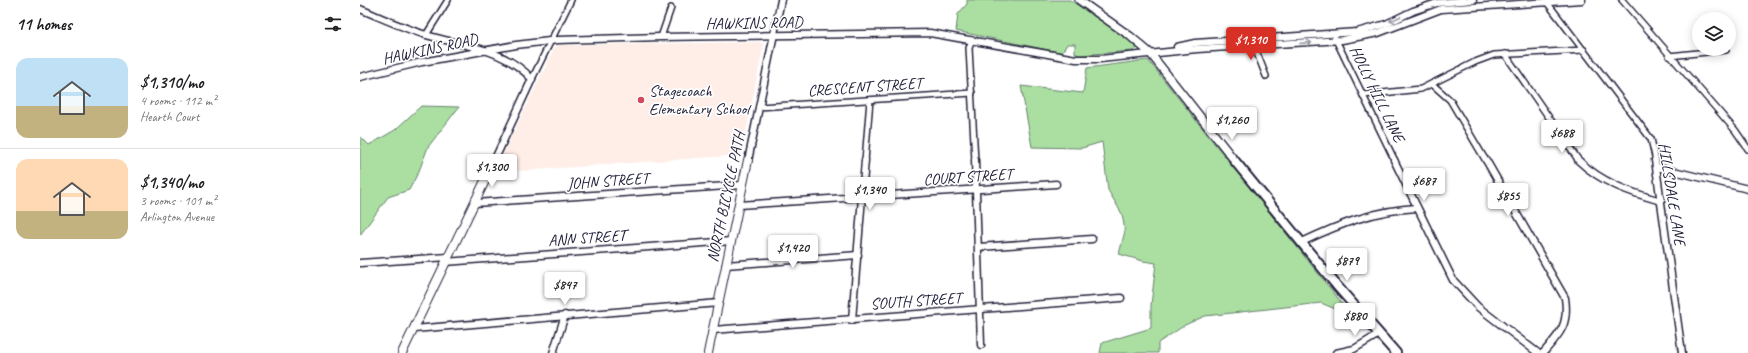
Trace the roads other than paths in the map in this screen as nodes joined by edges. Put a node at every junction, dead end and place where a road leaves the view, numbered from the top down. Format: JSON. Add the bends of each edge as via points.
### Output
{"nodes":[{"id":1,"x":448,"y":0,"type":"edge"},
{"id":2,"x":571,"y":0,"type":"edge"},
{"id":3,"x":781,"y":0,"type":"edge"},
{"id":4,"x":1079,"y":0,"type":"edge"},
{"id":5,"x":1467,"y":0,"type":"edge"},
{"id":6,"x":1582,"y":0,"type":"edge"},
{"id":7,"x":1622,"y":0,"type":"edge"},
{"id":8,"x":1546,"y":1,"type":"edge"},
{"id":9,"x":1472,"y":3,"type":"edge"},
{"id":10,"x":671,"y":8,"type":"dead end"},
{"id":11,"x":360,"y":10,"type":"edge"},
{"id":12,"x":426,"y":35,"type":"junction"},
{"id":13,"x":773,"y":35,"type":"junction"},
{"id":14,"x":661,"y":37,"type":"junction"},
{"id":15,"x":1335,"y":37,"type":"junction"},
{"id":16,"x":1251,"y":39,"type":"junction"},
{"id":17,"x":972,"y":40,"type":"junction"},
{"id":18,"x":551,"y":41,"type":"junction"},
{"id":19,"x":1254,"y":46,"type":"junction"},
{"id":20,"x":484,"y":50,"type":"junction"},
{"id":21,"x":1584,"y":50,"type":"junction"},
{"id":22,"x":1150,"y":53,"type":"junction"},
{"id":23,"x":1506,"y":54,"type":"junction"},
{"id":24,"x":1692,"y":54,"type":"edge"},
{"id":25,"x":1669,"y":56,"type":"junction"},
{"id":26,"x":1266,"y":76,"type":"dead end"},
{"id":27,"x":360,"y":77,"type":"edge"},
{"id":28,"x":532,"y":80,"type":"junction"},
{"id":29,"x":1432,"y":84,"type":"junction"},
{"id":30,"x":972,"y":93,"type":"junction"},
{"id":31,"x":1363,"y":95,"type":"junction"},
{"id":32,"x":870,"y":100,"type":"junction"},
{"id":33,"x":760,"y":107,"type":"junction"},
{"id":34,"x":1748,"y":149,"type":"edge"},
{"id":35,"x":1657,"y":167,"type":"junction"},
{"id":36,"x":1056,"y":184,"type":"dead end"},
{"id":37,"x":742,"y":185,"type":"junction"},
{"id":38,"x":976,"y":188,"type":"junction"},
{"id":39,"x":1748,"y":189,"type":"edge"},
{"id":40,"x":862,"y":198,"type":"junction"},
{"id":41,"x":1661,"y":202,"type":"junction"},
{"id":42,"x":475,"y":203,"type":"junction"},
{"id":43,"x":739,"y":206,"type":"junction"},
{"id":44,"x":1417,"y":208,"type":"junction"},
{"id":45,"x":1092,"y":239,"type":"dead end"},
{"id":46,"x":731,"y":241,"type":"junction"},
{"id":47,"x":1302,"y":242,"type":"junction"},
{"id":48,"x":978,"y":247,"type":"junction"},
{"id":49,"x":858,"y":255,"type":"junction"},
{"id":50,"x":447,"y":260,"type":"junction"},
{"id":51,"x":360,"y":263,"type":"edge"},
{"id":52,"x":726,"y":265,"type":"junction"},
{"id":53,"x":1121,"y":298,"type":"dead end"},
{"id":54,"x":719,"y":303,"type":"junction"},
{"id":55,"x":981,"y":310,"type":"junction"},
{"id":56,"x":565,"y":315,"type":"junction"},
{"id":57,"x":852,"y":320,"type":"junction"},
{"id":58,"x":414,"y":328,"type":"junction"},
{"id":59,"x":713,"y":330,"type":"junction"},
{"id":60,"x":1379,"y":334,"type":"junction"},
{"id":61,"x":981,"y":345,"type":"dead end"},
{"id":62,"x":402,"y":353,"type":"edge"},
{"id":63,"x":553,"y":353,"type":"edge"},
{"id":64,"x":708,"y":353,"type":"edge"},
{"id":65,"x":1340,"y":353,"type":"edge"},
{"id":66,"x":1396,"y":353,"type":"edge"},
{"id":67,"x":1538,"y":353,"type":"edge"},
{"id":68,"x":1543,"y":353,"type":"edge"},
{"id":69,"x":1682,"y":353,"type":"edge"}],
"edges":[{"from":1,"to":12,"type":"street"},
{"from":2,"to":18,"type":"street"},
{"from":3,"to":13,"type":"street","name":"NORTH BICYCLE PATH"},
{"from":4,"to":22,"type":"main road"},
{"from":5,"to":9,"type":"street"},
{"from":5,"to":15,"type":"street","one_way":true,"via":[[1437,3],[1386,24]]},
{"from":6,"to":8,"type":"street"},
{"from":7,"to":25,"type":"street"},
{"from":8,"to":9,"type":"street"},
{"from":8,"to":21,"type":"street","name":"HILLSDALE LANE"},
{"from":9,"to":15,"type":"street","via":[[1437,10],[1378,33]]},
{"from":10,"to":14,"type":"street"},
{"from":11,"to":12,"type":"street"},
{"from":12,"to":20,"type":"street"},
{"from":13,"to":14,"type":"street","name":"HAWKINS ROAD"},
{"from":13,"to":17,"type":"street","name":"HAWKINS ROAD","via":[[930,33]]},
{"from":13,"to":33,"type":"street","name":"NORTH BICYCLE PATH"},
{"from":14,"to":18,"type":"street","name":"HAWKINS ROAD"},
{"from":15,"to":16,"type":"street"},
{"from":19,"to":15,"type":"street","one_way":true},
{"from":15,"to":31,"type":"street","name":"HOLLY HILL LANE"},
{"from":16,"to":19,"type":"street"},
{"from":16,"to":22,"type":"street","via":[[1195,43]]},
{"from":17,"to":22,"type":"street","name":"HAWKINS ROAD","via":[[1076,59]]},
{"from":17,"to":30,"type":"street","via":[[969,48]]},
{"from":18,"to":20,"type":"street","name":"HAWKINS ROAD"},
{"from":18,"to":28,"type":"street"},
{"from":19,"to":22,"type":"street"},
{"from":19,"to":26,"type":"street"},
{"from":20,"to":27,"type":"street","name":"HAWKINS ROAD"},
{"from":20,"to":28,"type":"street","via":[[514,62]]},
{"from":21,"to":23,"type":"street"},
{"from":21,"to":35,"type":"street","name":"HILLSDALE LANE","via":[[1651,139]]},
{"from":22,"to":47,"type":"main road"},
{"from":23,"to":29,"type":"street","via":[[1482,58]]},
{"from":23,"to":41,"type":"street","via":[[1572,153],[1589,171],[1611,186]]},
{"from":24,"to":25,"type":"street"},
{"from":25,"to":34,"type":"street","via":[[1735,130]]},
{"from":28,"to":42,"type":"street"},
{"from":29,"to":31,"type":"street","via":[[1410,91]]},
{"from":29,"to":68,"type":"street","via":[[1450,100],[1459,113],[1565,298],[1568,312],[1566,325]]},
{"from":30,"to":32,"type":"street","name":"CRESCENT STREET"},
{"from":30,"to":38,"type":"street"},
{"from":31,"to":44,"type":"street","name":"HOLLY HILL LANE"},
{"from":32,"to":33,"type":"street","name":"CRESCENT STREET"},
{"from":32,"to":40,"type":"street"},
{"from":33,"to":37,"type":"street","name":"NORTH BICYCLE PATH"},
{"from":35,"to":39,"type":"street"},
{"from":35,"to":41,"type":"street","name":"HILLSDALE LANE"},
{"from":36,"to":38,"type":"street","name":"COURT STREET"},
{"from":37,"to":42,"type":"street","name":"JOHN STREET"},
{"from":37,"to":43,"type":"street","name":"NORTH BICYCLE PATH"},
{"from":38,"to":40,"type":"street","name":"COURT STREET"},
{"from":38,"to":48,"type":"street"},
{"from":40,"to":43,"type":"street","name":"COURT STREET"},
{"from":40,"to":49,"type":"street"},
{"from":41,"to":69,"type":"street","name":"HILLSDALE LANE"},
{"from":42,"to":50,"type":"street"},
{"from":43,"to":46,"type":"street","name":"NORTH BICYCLE PATH"},
{"from":44,"to":47,"type":"street","via":[[1366,214]]},
{"from":44,"to":67,"type":"street","name":"HOLLY HILL LANE","via":[[1446,268],[1464,293],[1494,320]]},
{"from":45,"to":48,"type":"street"},
{"from":46,"to":50,"type":"street","name":"ANN STREET"},
{"from":46,"to":52,"type":"street","name":"NORTH BICYCLE PATH"},
{"from":47,"to":60,"type":"main road"},
{"from":48,"to":55,"type":"street"},
{"from":49,"to":52,"type":"street"},
{"from":49,"to":57,"type":"street"},
{"from":50,"to":51,"type":"street","name":"ANN STREET"},
{"from":50,"to":58,"type":"street"},
{"from":52,"to":54,"type":"street","name":"NORTH BICYCLE PATH"},
{"from":53,"to":55,"type":"street","name":"SOUTH STREET"},
{"from":54,"to":56,"type":"street"},
{"from":54,"to":59,"type":"street","name":"NORTH BICYCLE PATH"},
{"from":55,"to":57,"type":"street","name":"SOUTH STREET"},
{"from":55,"to":61,"type":"street"},
{"from":56,"to":58,"type":"street"},
{"from":56,"to":63,"type":"street"},
{"from":57,"to":59,"type":"street","name":"SOUTH STREET"},
{"from":58,"to":62,"type":"street"},
{"from":59,"to":64,"type":"street","name":"NORTH BICYCLE PATH"},
{"from":60,"to":65,"type":"street","via":[[1354,349]]},
{"from":60,"to":66,"type":"main road"}]}
